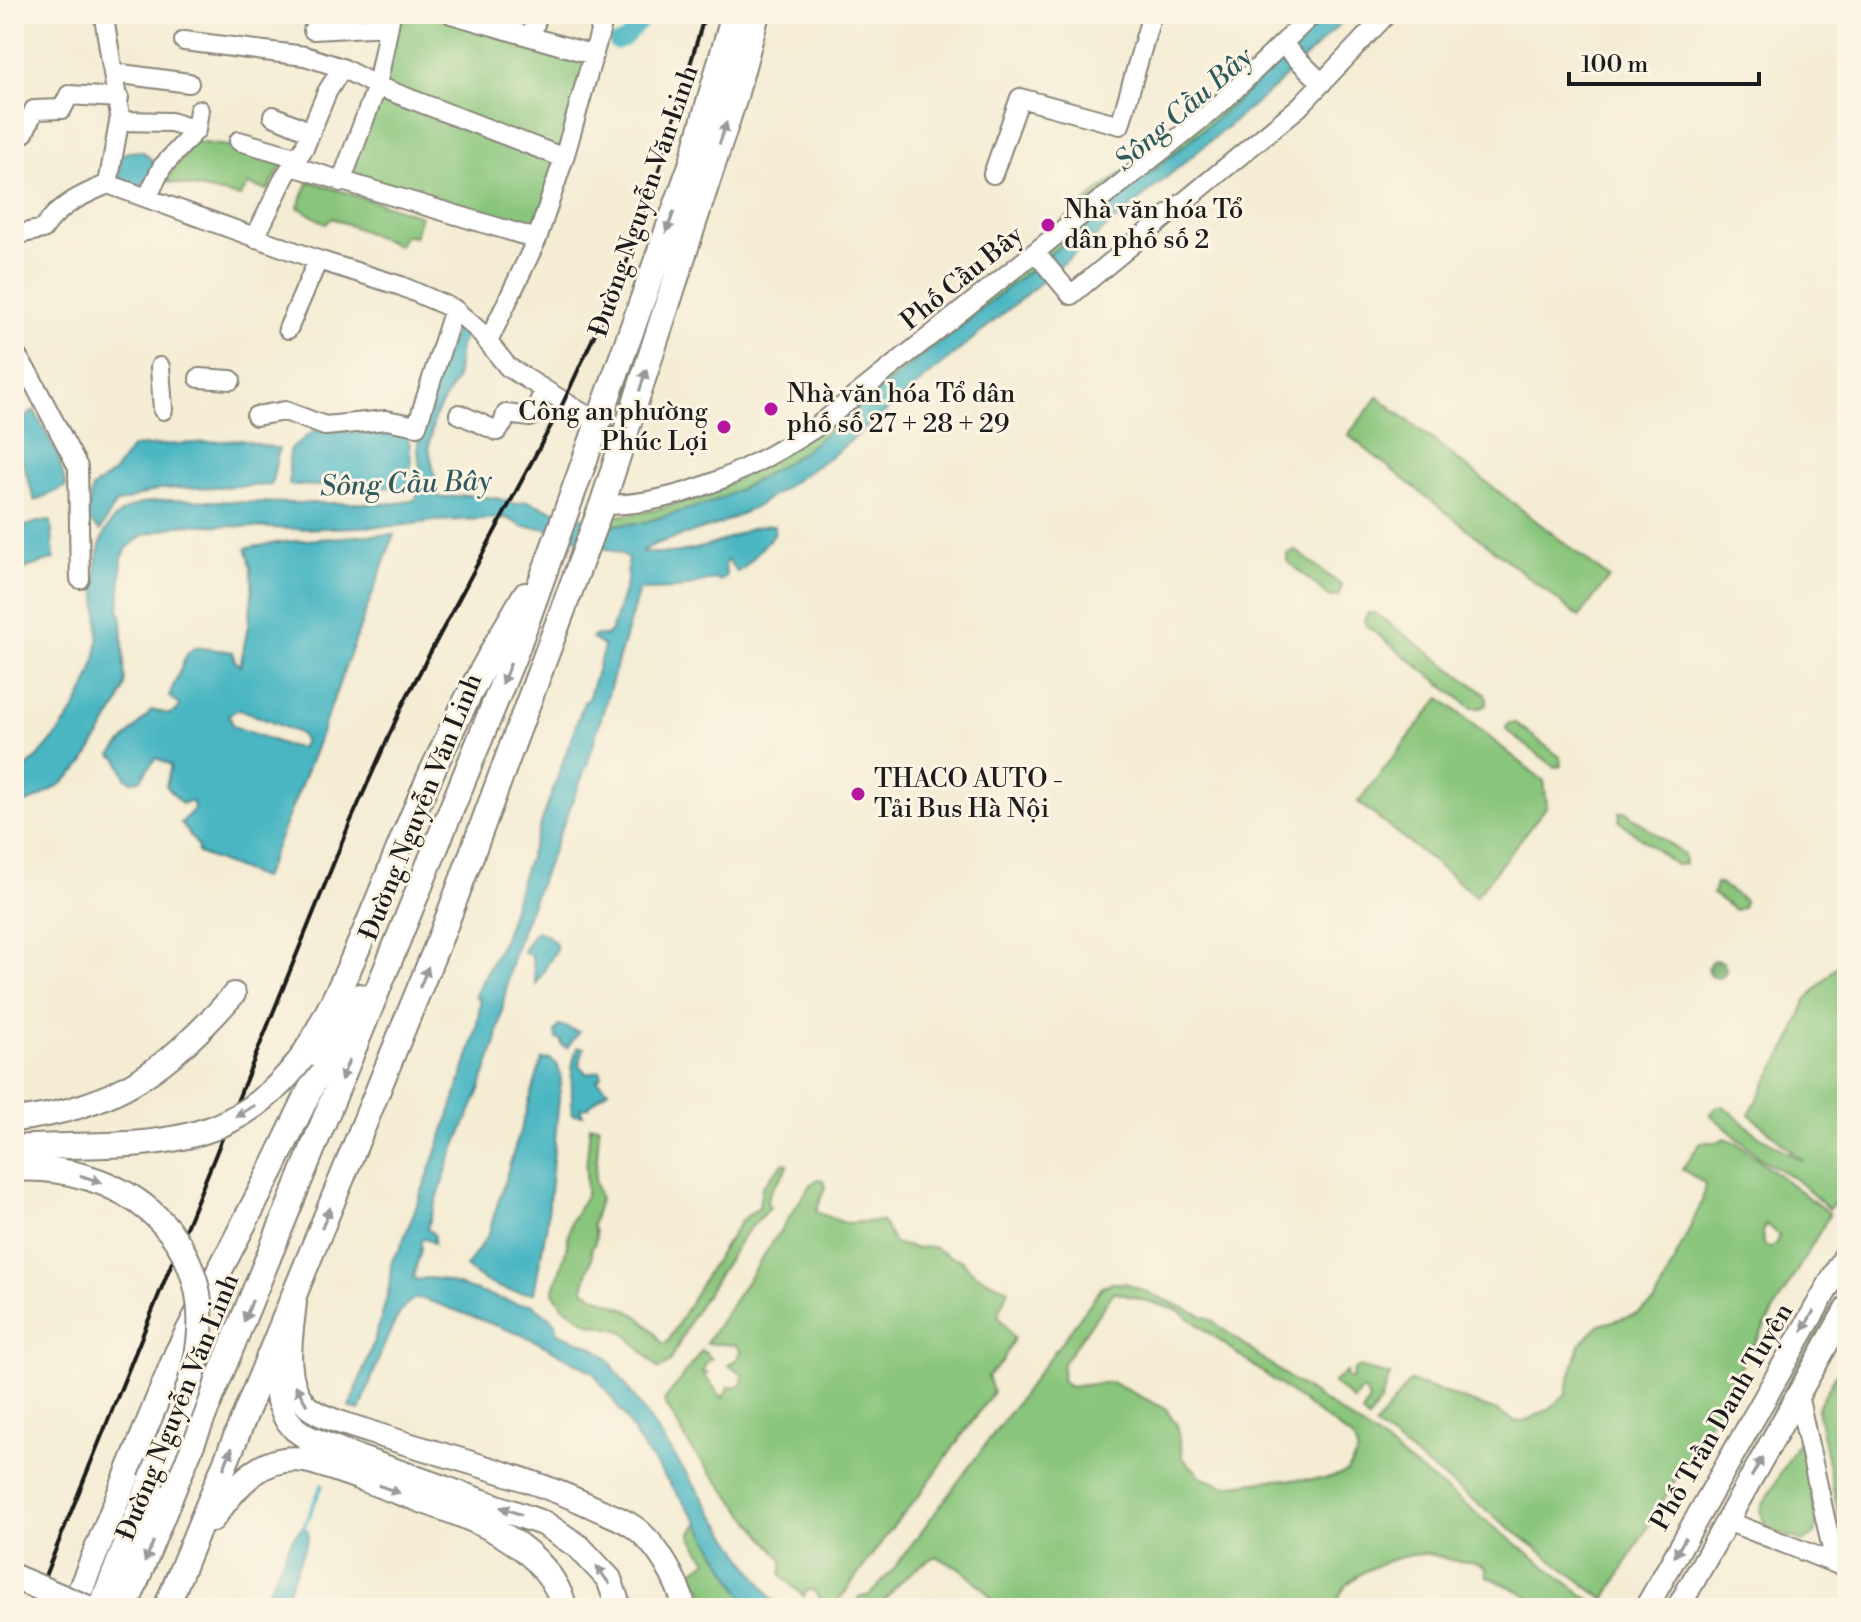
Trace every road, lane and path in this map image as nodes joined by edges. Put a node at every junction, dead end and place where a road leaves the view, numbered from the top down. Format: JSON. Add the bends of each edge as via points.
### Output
{"nodes":[{"id":1,"x":101,"y":14,"type":"edge"},
{"id":2,"x":538,"y":14,"type":"edge"},
{"id":3,"x":605,"y":14,"type":"edge"},
{"id":4,"x":734,"y":14,"type":"edge"},
{"id":5,"x":757,"y":14,"type":"edge"},
{"id":6,"x":1152,"y":14,"type":"edge"},
{"id":7,"x":1313,"y":14,"type":"edge"},
{"id":8,"x":1387,"y":14,"type":"edge"},
{"id":9,"x":460,"y":15,"type":"edge"},
{"id":10,"x":390,"y":20,"type":"edge"},
{"id":11,"x":313,"y":30,"type":"dead end"},
{"id":12,"x":531,"y":37,"type":"junction"},
{"id":13,"x":184,"y":41,"type":"dead end"},
{"id":14,"x":1283,"y":45,"type":"junction"},
{"id":15,"x":340,"y":52,"type":"junction"},
{"id":16,"x":594,"y":55,"type":"junction"},
{"id":17,"x":114,"y":73,"type":"junction"},
{"id":18,"x":189,"y":83,"type":"dead end"},
{"id":19,"x":1322,"y":83,"type":"junction"},
{"id":20,"x":377,"y":86,"type":"junction"},
{"id":21,"x":119,"y":98,"type":"junction"},
{"id":22,"x":199,"y":110,"type":"dead end"},
{"id":23,"x":273,"y":116,"type":"dead end"},
{"id":24,"x":119,"y":121,"type":"junction"},
{"id":25,"x":196,"y":130,"type":"junction"},
{"id":26,"x":311,"y":132,"type":"junction"},
{"id":27,"x":24,"y":133,"type":"dead end"},
{"id":28,"x":239,"y":141,"type":"dead end"},
{"id":29,"x":564,"y":158,"type":"junction"},
{"id":30,"x":295,"y":162,"type":"junction"},
{"id":31,"x":993,"y":174,"type":"dead end"},
{"id":32,"x":341,"y":182,"type":"junction"},
{"id":33,"x":108,"y":184,"type":"junction"},
{"id":34,"x":147,"y":198,"type":"junction"},
{"id":35,"x":14,"y":235,"type":"edge"},
{"id":36,"x":255,"y":238,"type":"junction"},
{"id":37,"x":537,"y":239,"type":"junction"},
{"id":38,"x":1035,"y":252,"type":"junction"},
{"id":39,"x":318,"y":260,"type":"junction"},
{"id":40,"x":454,"y":309,"type":"junction"},
{"id":41,"x":288,"y":329,"type":"dead end"},
{"id":42,"x":488,"y":342,"type":"junction"},
{"id":43,"x":14,"y":352,"type":"edge"},
{"id":44,"x":160,"y":367,"type":"dead end"},
{"id":45,"x":199,"y":378,"type":"dead end"},
{"id":46,"x":231,"y":380,"type":"dead end"},
{"id":47,"x":544,"y":391,"type":"junction"},
{"id":48,"x":163,"y":410,"type":"dead end"},
{"id":49,"x":459,"y":414,"type":"dead end"},
{"id":50,"x":256,"y":416,"type":"dead end"},
{"id":51,"x":597,"y":422,"type":"junction"},
{"id":52,"x":602,"y":506,"type":"junction"},
{"id":53,"x":552,"y":548,"type":"junction"},
{"id":54,"x":80,"y":579,"type":"dead end"},
{"id":55,"x":414,"y":895,"type":"junction"},
{"id":56,"x":234,"y":994,"type":"dead end"},
{"id":57,"x":14,"y":1120,"type":"edge"},
{"id":58,"x":14,"y":1148,"type":"edge"},
{"id":59,"x":14,"y":1169,"type":"edge"},
{"id":60,"x":1847,"y":1253,"type":"edge"},
{"id":61,"x":295,"y":1293,"type":"junction"},
{"id":62,"x":1847,"y":1308,"type":"edge"},
{"id":63,"x":278,"y":1336,"type":"junction"},
{"id":64,"x":1798,"y":1395,"type":"junction"},
{"id":65,"x":367,"y":1430,"type":"junction"},
{"id":66,"x":358,"y":1458,"type":"junction"},
{"id":67,"x":1702,"y":1508,"type":"junction"},
{"id":68,"x":1727,"y":1521,"type":"junction"},
{"id":69,"x":190,"y":1550,"type":"junction"},
{"id":70,"x":1841,"y":1566,"type":"edge"},
{"id":71,"x":14,"y":1577,"type":"edge"},
{"id":72,"x":73,"y":1608,"type":"edge"},
{"id":73,"x":88,"y":1608,"type":"edge"},
{"id":74,"x":101,"y":1608,"type":"edge"},
{"id":75,"x":125,"y":1608,"type":"edge"},
{"id":76,"x":166,"y":1608,"type":"edge"},
{"id":77,"x":565,"y":1608,"type":"edge"},
{"id":78,"x":619,"y":1608,"type":"edge"},
{"id":79,"x":685,"y":1608,"type":"edge"},
{"id":80,"x":1646,"y":1608,"type":"edge"},
{"id":81,"x":1678,"y":1608,"type":"edge"}],
"edges":[{"from":1,"to":17,"type":"street"},
{"from":2,"to":12,"type":"street"},
{"from":3,"to":16,"type":"street"},
{"from":4,"to":51,"type":"highway","name":"Đường Nguyễn Văn Linh","one_way":true,"via":[[691,165]]},
{"from":52,"to":5,"type":"highway","name":"Đường Nguyễn Văn Linh","one_way":true},
{"from":6,"to":31,"type":"street","via":[[1120,125],[1020,98]]},
{"from":7,"to":14,"type":"street","name":"Phố Cầu Bây"},
{"from":8,"to":19,"type":"street"},
{"from":9,"to":12,"type":"street"},
{"from":10,"to":15,"type":"street"},
{"from":10,"to":20,"type":"street"},
{"from":11,"to":15,"type":"street"},
{"from":12,"to":16,"type":"street"},
{"from":13,"to":15,"type":"street","via":[[305,56]]},
{"from":14,"to":19,"type":"street"},
{"from":14,"to":38,"type":"street","name":"Phố Cầu Bây","via":[[1219,105]]},
{"from":15,"to":20,"type":"street"},
{"from":15,"to":26,"type":"street"},
{"from":16,"to":29,"type":"street"},
{"from":17,"to":18,"type":"street"},
{"from":17,"to":21,"type":"street"},
{"from":19,"to":38,"type":"street","via":[[1260,140],[1065,288]]},
{"from":20,"to":29,"type":"street"},
{"from":20,"to":32,"type":"street"},
{"from":21,"to":24,"type":"street"},
{"from":21,"to":27,"type":"street","via":[[69,95],[62,109],[34,110]]},
{"from":22,"to":25,"type":"street"},
{"from":23,"to":26,"type":"street"},
{"from":24,"to":25,"type":"street","via":[[171,122]]},
{"from":24,"to":33,"type":"street"},
{"from":25,"to":34,"type":"street","via":[[162,167]]},
{"from":26,"to":30,"type":"street"},
{"from":28,"to":30,"type":"street"},
{"from":29,"to":37,"type":"street"},
{"from":30,"to":32,"type":"street"},
{"from":30,"to":36,"type":"street"},
{"from":32,"to":37,"type":"street"},
{"from":33,"to":34,"type":"street"},
{"from":33,"to":35,"type":"street","via":[[77,197],[43,229]]},
{"from":34,"to":36,"type":"street"},
{"from":36,"to":39,"type":"street"},
{"from":37,"to":42,"type":"street"},
{"from":38,"to":52,"type":"street","name":"Phố Cầu Bây","via":[[839,410],[773,454],[678,495]]},
{"from":39,"to":40,"type":"street"},
{"from":39,"to":41,"type":"street"},
{"from":40,"to":42,"type":"street"},
{"from":40,"to":50,"type":"street","via":[[417,426],[386,420],[325,426],[285,411]]},
{"from":42,"to":47,"type":"street","via":[[508,367]]},
{"from":43,"to":54,"type":"street","via":[[78,467]]},
{"from":44,"to":48,"type":"street"},
{"from":45,"to":46,"type":"street"},
{"from":47,"to":49,"type":"street","via":[[530,417],[506,414],[497,431]]},
{"from":47,"to":51,"type":"street"},
{"from":51,"to":53,"type":"highway","name":"Đường Nguyễn Văn Linh"},
{"from":61,"to":52,"type":"highway","name":"Đường Nguyễn Văn Linh","one_way":true,"via":[[443,931]]},
{"from":53,"to":55,"type":"highway","name":"Đường Nguyễn Văn Linh","one_way":true,"via":[[516,651]]},
{"from":53,"to":58,"type":"highway","one_way":true,"bridge":true,"via":[[477,677],[341,984],[302,1058],[264,1099],[197,1134],[116,1147]]},
{"from":55,"to":72,"type":"highway","via":[[177,1353]]},
{"from":55,"to":75,"type":"highway","name":"Đường Nguyễn Văn Linh","one_way":true},
{"from":56,"to":57,"type":"main road","via":[[180,1052],[139,1080],[71,1110]]},
{"from":59,"to":74,"type":"highway","one_way":true,"bridge":true,"via":[[83,1176],[121,1190],[161,1220],[187,1260],[198,1302],[198,1349],[182,1405]]},
{"from":60,"to":67,"type":"main road","name":"Phố Trần Danh Tuyên","one_way":true},
{"from":61,"to":63,"type":"highway","name":"Đường Nguyễn Văn Linh"},
{"from":65,"to":61,"type":"main road","one_way":true,"via":[[319,1413],[305,1405],[296,1390],[290,1353]]},
{"from":62,"to":64,"type":"main road","name":"Phố Trần Danh Tuyên"},
{"from":63,"to":66,"type":"highway","via":[[276,1381],[286,1418],[308,1438]]},
{"from":69,"to":63,"type":"highway","name":"Đường Nguyễn Văn Linh","one_way":true},
{"from":68,"to":64,"type":"main road","name":"Phố Trần Danh Tuyên","one_way":true},
{"from":64,"to":70,"type":"street"},
{"from":65,"to":66,"type":"main road"},
{"from":65,"to":79,"type":"main road","via":[[562,1494],[633,1526],[661,1558]]},
{"from":78,"to":66,"type":"highway","one_way":true,"via":[[609,1579],[579,1547],[545,1524]]},
{"from":67,"to":68,"type":"main road"},
{"from":67,"to":80,"type":"main road","name":"Phố Trần Danh Tuyên","one_way":true},
{"from":68,"to":70,"type":"street"},
{"from":68,"to":81,"type":"main road","name":"Phố Trần Danh Tuyên"},
{"from":69,"to":76,"type":"highway","name":"Đường Nguyễn Văn Linh"},
{"from":69,"to":77,"type":"highway","one_way":true,"via":[[226,1499],[255,1472],[276,1460],[300,1459],[465,1516],[499,1533],[549,1574]]},
{"from":71,"to":73,"type":"highway","bridge":true}]}
